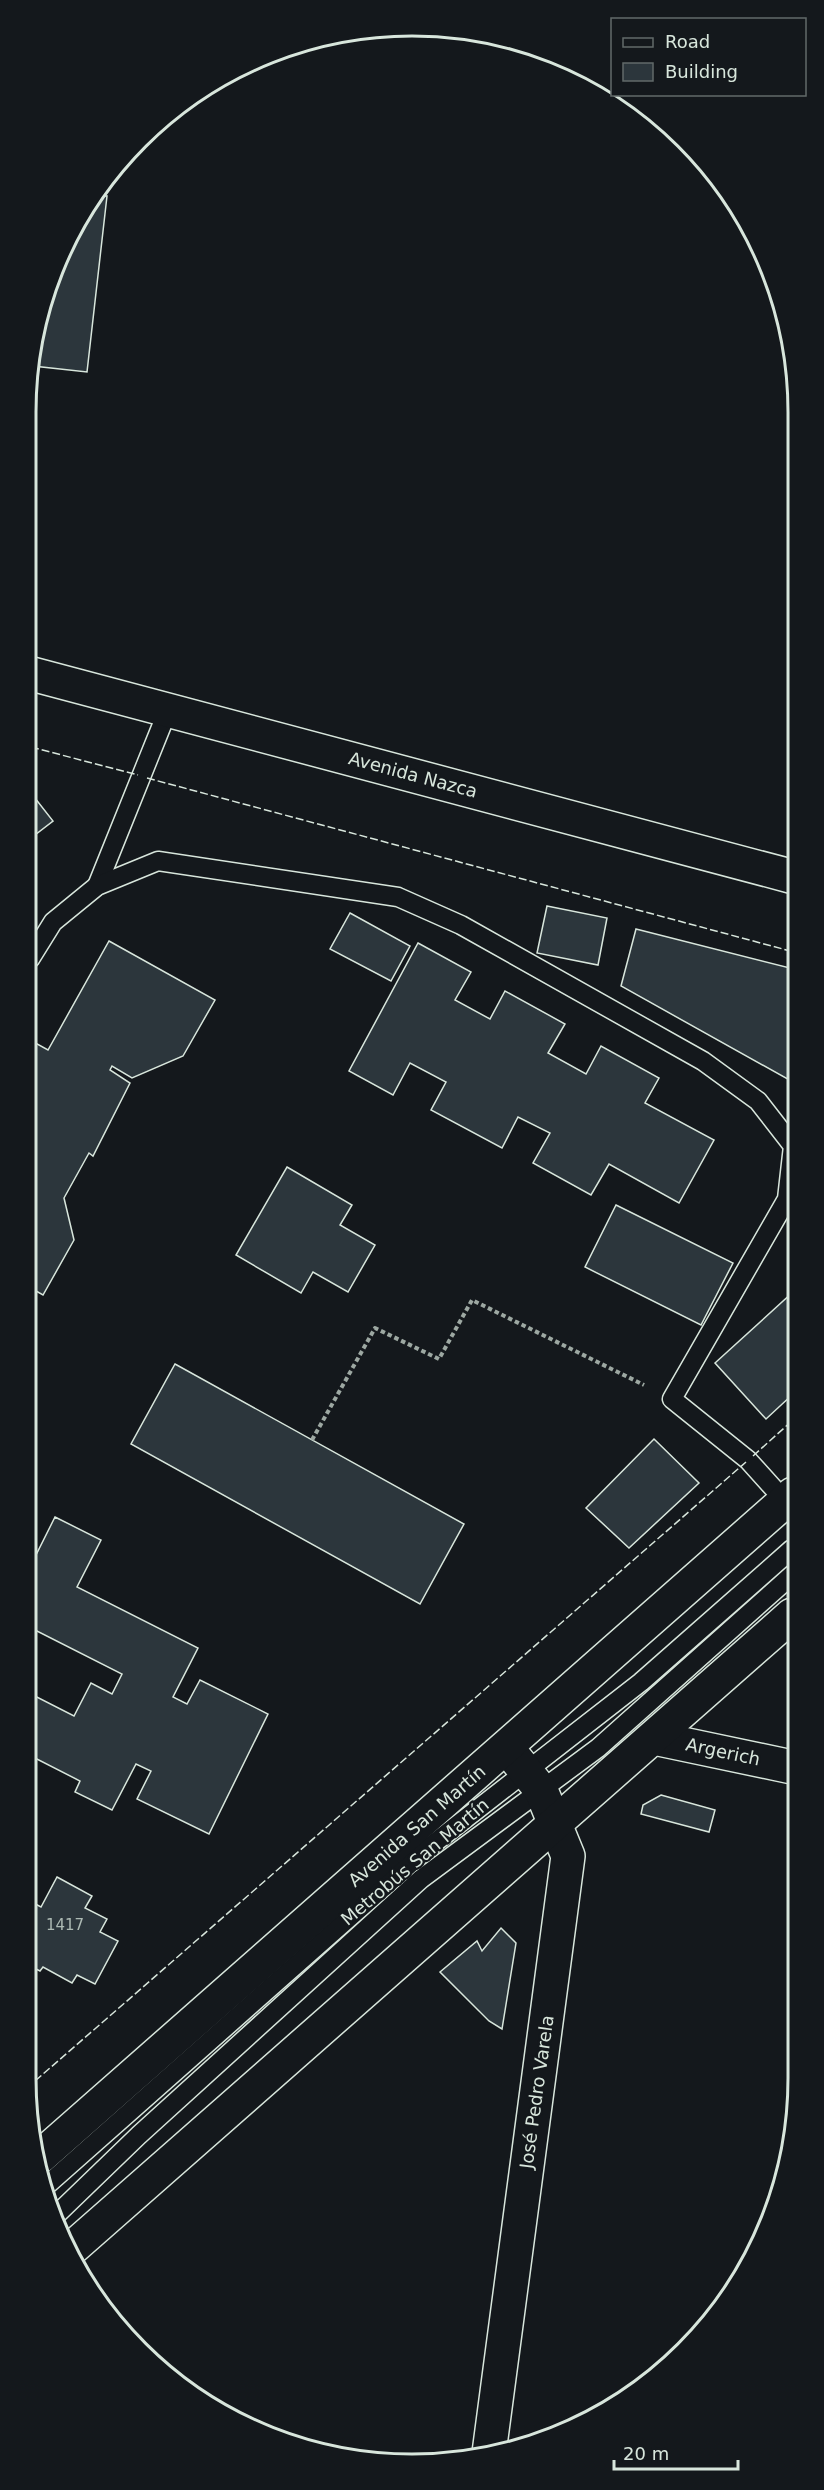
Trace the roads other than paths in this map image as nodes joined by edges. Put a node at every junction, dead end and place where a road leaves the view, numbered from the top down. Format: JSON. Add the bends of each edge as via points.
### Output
{"nodes":[{"id":1,"x":36,"y":675,"type":"edge"},
{"id":2,"x":168,"y":710,"type":"junction"},
{"id":3,"x":788,"y":875,"type":"edge"},
{"id":4,"x":97,"y":886,"type":"junction"},
{"id":5,"x":36,"y":949,"type":"edge"},
{"id":6,"x":788,"y":1140,"type":"edge"},
{"id":7,"x":788,"y":1190,"type":"edge"},
{"id":8,"x":788,"y":1497,"type":"edge"},
{"id":9,"x":788,"y":1499,"type":"edge"},
{"id":10,"x":788,"y":1553,"type":"edge"},
{"id":11,"x":788,"y":1579,"type":"edge"},
{"id":12,"x":788,"y":1619,"type":"edge"},
{"id":13,"x":654,"y":1738,"type":"junction"},
{"id":14,"x":788,"y":1766,"type":"edge"},
{"id":15,"x":525,"y":1769,"type":"junction"},
{"id":16,"x":555,"y":1822,"type":"junction"},
{"id":17,"x":44,"y":2154,"type":"edge"},
{"id":18,"x":51,"y":2182,"type":"edge"},
{"id":19,"x":61,"y":2211,"type":"edge"},
{"id":20,"x":76,"y":2245,"type":"edge"},
{"id":21,"x":490,"y":2446,"type":"edge"}],
"edges":[{"from":1,"to":2,"type":"main road","name":"Avenida Nazca"},
{"from":2,"to":3,"type":"main road","name":"Avenida Nazca"},
{"from":2,"to":4,"type":"lane"},
{"from":4,"to":5,"type":"lane","via":[[53,922]]},
{"from":4,"to":6,"type":"lane","via":[[158,861],[398,897],[462,925],[693,1055],[758,1101]]},
{"from":7,"to":8,"type":"lane","via":[[787,1199],[672,1399]]},
{"from":9,"to":15,"type":"main road","name":"Avenida San Martín"},
{"from":10,"to":15,"type":"lane","name":"Metrobús San Martín","via":[[641,1682]]},
{"from":11,"to":15,"type":"lane","name":"Metrobús San Martín","via":[[598,1748]]},
{"from":12,"to":13,"type":"main road"},
{"from":13,"to":14,"type":"main road","name":"Argerich"},
{"from":13,"to":16,"type":"main road"},
{"from":15,"to":16,"type":"main road","name":"José Pedro Varela"},
{"from":15,"to":17,"type":"main road","name":"Avenida San Martín"},
{"from":15,"to":18,"type":"lane","name":"Metrobús San Martín","via":[[429,1847]]},
{"from":15,"to":19,"type":"lane","name":"Metrobús San Martín","via":[[421,1879]]},
{"from":16,"to":20,"type":"main road"},
{"from":16,"to":21,"type":"main road","name":"José Pedro Varela","via":[[568,1856]]}]}
